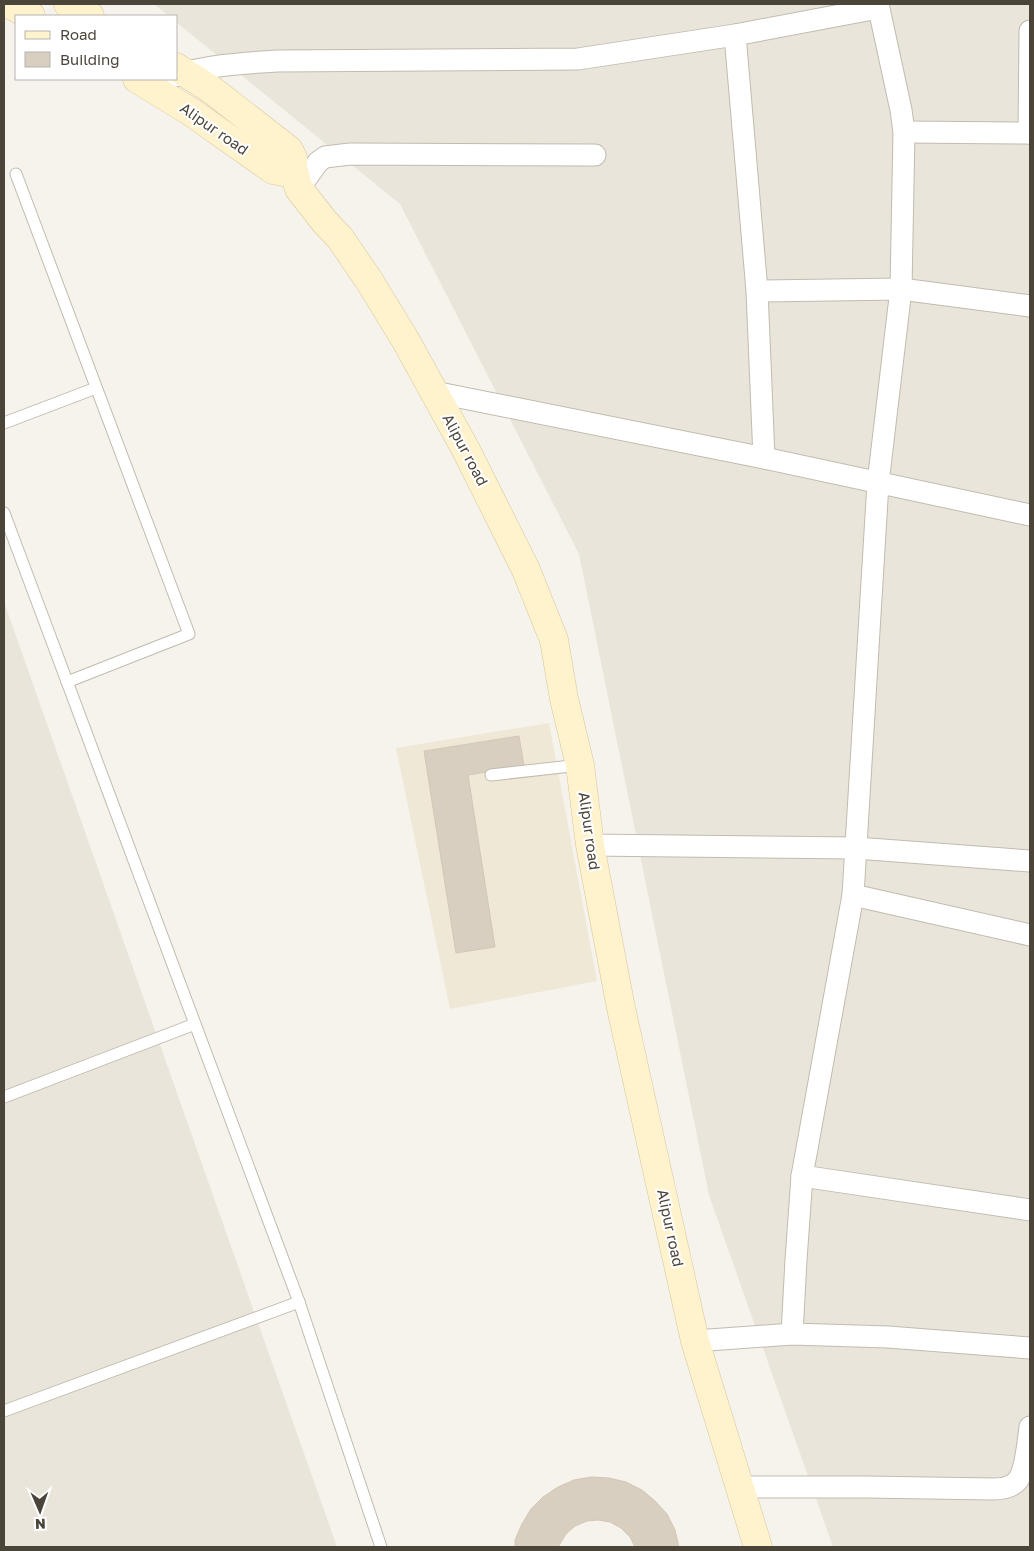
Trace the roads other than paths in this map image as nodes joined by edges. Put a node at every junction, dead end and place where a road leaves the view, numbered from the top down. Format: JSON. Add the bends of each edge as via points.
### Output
{"nodes":[{"id":1,"x":10,"y":4,"type":"edge"},
{"id":2,"x":68,"y":4,"type":"edge"},
{"id":3,"x":878,"y":6,"type":"edge"},
{"id":4,"x":29,"y":15,"type":"edge"},
{"id":5,"x":88,"y":15,"type":"edge"},
{"id":6,"x":1030,"y":31,"type":"edge"},
{"id":7,"x":735,"y":35,"type":"junction"},
{"id":8,"x":178,"y":74,"type":"edge"},
{"id":9,"x":169,"y":80,"type":"edge"},
{"id":10,"x":178,"y":80,"type":"edge"},
{"id":11,"x":904,"y":132,"type":"junction"},
{"id":12,"x":1030,"y":134,"type":"edge"},
{"id":13,"x":595,"y":155,"type":"dead end"},
{"id":14,"x":16,"y":174,"type":"dead end"},
{"id":15,"x":296,"y":178,"type":"junction"},
{"id":16,"x":901,"y":289,"type":"junction"},
{"id":17,"x":757,"y":291,"type":"junction"},
{"id":18,"x":1030,"y":306,"type":"edge"},
{"id":19,"x":96,"y":388,"type":"junction"},
{"id":20,"x":434,"y":392,"type":"junction"},
{"id":21,"x":4,"y":423,"type":"edge"},
{"id":22,"x":764,"y":458,"type":"junction"},
{"id":23,"x":878,"y":483,"type":"junction"},
{"id":24,"x":4,"y":513,"type":"edge"},
{"id":25,"x":1030,"y":515,"type":"edge"},
{"id":26,"x":67,"y":682,"type":"junction"},
{"id":27,"x":580,"y":765,"type":"junction"},
{"id":28,"x":491,"y":775,"type":"dead end"},
{"id":29,"x":590,"y":845,"type":"junction"},
{"id":30,"x":856,"y":848,"type":"junction"},
{"id":31,"x":1030,"y":861,"type":"edge"},
{"id":32,"x":853,"y":895,"type":"junction"},
{"id":33,"x":1030,"y":935,"type":"edge"},
{"id":34,"x":195,"y":1024,"type":"junction"},
{"id":35,"x":4,"y":1097,"type":"edge"},
{"id":36,"x":802,"y":1176,"type":"junction"},
{"id":37,"x":1030,"y":1210,"type":"edge"},
{"id":38,"x":299,"y":1302,"type":"junction"},
{"id":39,"x":792,"y":1334,"type":"junction"},
{"id":40,"x":695,"y":1341,"type":"junction"},
{"id":41,"x":1030,"y":1348,"type":"edge"},
{"id":42,"x":4,"y":1411,"type":"edge"},
{"id":43,"x":1030,"y":1427,"type":"edge"},
{"id":44,"x":741,"y":1487,"type":"junction"},
{"id":45,"x":381,"y":1547,"type":"edge"},
{"id":46,"x":758,"y":1547,"type":"edge"}],
"edges":[{"from":1,"to":4,"type":"street"},
{"from":2,"to":5,"type":"street"},
{"from":3,"to":7,"type":"street"},
{"from":3,"to":11,"type":"street"},
{"from":6,"to":12,"type":"street"},
{"from":7,"to":8,"type":"street","via":[[578,59],[277,61]]},
{"from":7,"to":17,"type":"street"},
{"from":9,"to":15,"type":"street","name":"Alipur road","via":[[191,112],[273,170]]},
{"from":10,"to":15,"type":"street","name":"Alipur road","via":[[212,90],[289,150]]},
{"from":11,"to":12,"type":"street"},
{"from":11,"to":16,"type":"street"},
{"from":13,"to":15,"type":"street","via":[[350,154],[325,157]]},
{"from":14,"to":19,"type":"lane"},
{"from":15,"to":20,"type":"street","name":"Alipur road","via":[[370,282]]},
{"from":16,"to":17,"type":"street"},
{"from":16,"to":18,"type":"street"},
{"from":16,"to":23,"type":"street"},
{"from":17,"to":22,"type":"street"},
{"from":19,"to":21,"type":"lane"},
{"from":19,"to":26,"type":"lane","via":[[189,634]]},
{"from":20,"to":22,"type":"street"},
{"from":20,"to":27,"type":"street","name":"Alipur road","via":[[526,570],[554,640]]},
{"from":22,"to":23,"type":"street"},
{"from":23,"to":25,"type":"street"},
{"from":23,"to":30,"type":"street"},
{"from":24,"to":26,"type":"lane"},
{"from":26,"to":34,"type":"lane"},
{"from":27,"to":28,"type":"lane"},
{"from":27,"to":29,"type":"street","name":"Alipur road"},
{"from":29,"to":30,"type":"street"},
{"from":29,"to":40,"type":"street","name":"Alipur road","via":[[621,1008]]},
{"from":30,"to":31,"type":"street"},
{"from":30,"to":32,"type":"street"},
{"from":32,"to":33,"type":"street"},
{"from":32,"to":36,"type":"street"},
{"from":34,"to":35,"type":"lane"},
{"from":34,"to":38,"type":"lane"},
{"from":36,"to":37,"type":"street"},
{"from":36,"to":39,"type":"street"},
{"from":38,"to":42,"type":"lane"},
{"from":38,"to":45,"type":"lane"},
{"from":39,"to":40,"type":"street"},
{"from":39,"to":41,"type":"street","via":[[888,1337]]},
{"from":40,"to":44,"type":"street","name":"Alipur road"},
{"from":43,"to":44,"type":"street","via":[[1022,1472],[1016,1483],[1005,1488]]},
{"from":44,"to":46,"type":"street","name":"Alipur road"}]}
